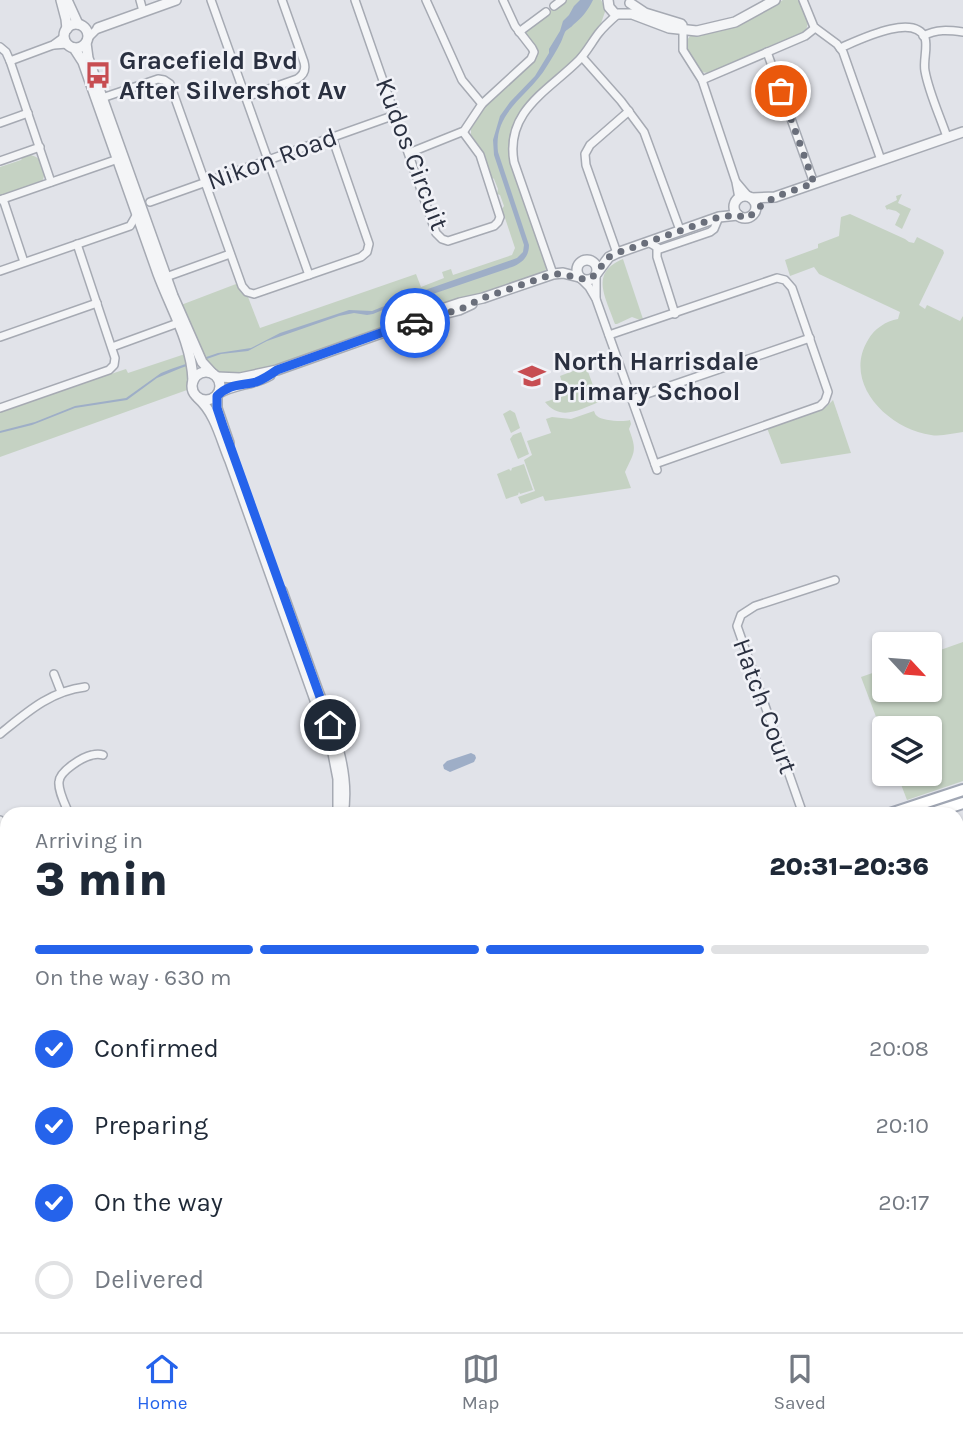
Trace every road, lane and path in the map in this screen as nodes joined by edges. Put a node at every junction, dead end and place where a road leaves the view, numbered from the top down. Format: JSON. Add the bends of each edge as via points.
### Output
{"nodes":[{"id":1,"x":61,"y":0,"type":"edge"},
{"id":2,"x":67,"y":0,"type":"edge"},
{"id":3,"x":139,"y":0,"type":"edge"},
{"id":4,"x":176,"y":0,"type":"edge"},
{"id":5,"x":211,"y":0,"type":"edge"},
{"id":6,"x":282,"y":0,"type":"edge"},
{"id":7,"x":355,"y":0,"type":"edge"},
{"id":8,"x":426,"y":0,"type":"edge"},
{"id":9,"x":503,"y":0,"type":"edge"},
{"id":10,"x":562,"y":0,"type":"edge"},
{"id":11,"x":775,"y":0,"type":"edge"},
{"id":12,"x":803,"y":0,"type":"edge"},
{"id":13,"x":630,"y":2,"type":"edge"},
{"id":14,"x":608,"y":3,"type":"edge"},
{"id":15,"x":554,"y":6,"type":"dead end"},
{"id":16,"x":143,"y":11,"type":"junction"},
{"id":17,"x":546,"y":12,"type":"dead end"},
{"id":18,"x":621,"y":14,"type":"junction"},
{"id":19,"x":82,"y":26,"type":"junction"},
{"id":20,"x":815,"y":27,"type":"junction"},
{"id":21,"x":98,"y":28,"type":"junction"},
{"id":22,"x":682,"y":28,"type":"junction"},
{"id":23,"x":603,"y":29,"type":"junction"},
{"id":24,"x":519,"y":32,"type":"junction"},
{"id":25,"x":963,"y":32,"type":"edge"},
{"id":26,"x":923,"y":36,"type":"junction"},
{"id":27,"x":68,"y":39,"type":"junction"},
{"id":28,"x":87,"y":41,"type":"junction"},
{"id":29,"x":0,"y":47,"type":"edge"},
{"id":30,"x":841,"y":48,"type":"junction"},
{"id":31,"x":767,"y":52,"type":"junction"},
{"id":32,"x":582,"y":57,"type":"junction"},
{"id":33,"x":10,"y":61,"type":"junction"},
{"id":34,"x":702,"y":80,"type":"junction"},
{"id":35,"x":246,"y":97,"type":"junction"},
{"id":36,"x":102,"y":98,"type":"junction"},
{"id":37,"x":482,"y":104,"type":"junction"},
{"id":38,"x":629,"y":111,"type":"junction"},
{"id":39,"x":28,"y":113,"type":"junction"},
{"id":40,"x":395,"y":116,"type":"junction"},
{"id":41,"x":0,"y":123,"type":"edge"},
{"id":42,"x":463,"y":132,"type":"junction"},
{"id":43,"x":963,"y":132,"type":"edge"},
{"id":44,"x":947,"y":137,"type":"junction"},
{"id":45,"x":332,"y":138,"type":"junction"},
{"id":46,"x":40,"y":147,"type":"junction"},
{"id":47,"x":409,"y":153,"type":"junction"},
{"id":48,"x":118,"y":159,"type":"junction"},
{"id":49,"x":269,"y":160,"type":"junction"},
{"id":50,"x":881,"y":160,"type":"junction"},
{"id":51,"x":0,"y":161,"type":"edge"},
{"id":52,"x":51,"y":182,"type":"junction"},
{"id":53,"x":206,"y":183,"type":"junction"},
{"id":54,"x":814,"y":183,"type":"junction"},
{"id":55,"x":775,"y":197,"type":"junction"},
{"id":56,"x":2,"y":199,"type":"edge"},
{"id":57,"x":139,"y":199,"type":"junction"},
{"id":58,"x":150,"y":202,"type":"junction"},
{"id":59,"x":742,"y":203,"type":"junction"},
{"id":60,"x":756,"y":209,"type":"junction"},
{"id":61,"x":141,"y":214,"type":"junction"},
{"id":62,"x":720,"y":217,"type":"junction"},
{"id":63,"x":130,"y":226,"type":"junction"},
{"id":64,"x":680,"y":230,"type":"junction"},
{"id":65,"x":143,"y":232,"type":"junction"},
{"id":66,"x":648,"y":242,"type":"junction"},
{"id":67,"x":77,"y":244,"type":"junction"},
{"id":68,"x":657,"y":248,"type":"junction"},
{"id":69,"x":230,"y":254,"type":"junction"},
{"id":70,"x":613,"y":255,"type":"junction"},
{"id":71,"x":590,"y":260,"type":"junction"},
{"id":72,"x":24,"y":262,"type":"junction"},
{"id":73,"x":578,"y":264,"type":"junction"},
{"id":74,"x":0,"y":271,"type":"edge"},
{"id":75,"x":558,"y":274,"type":"junction"},
{"id":76,"x":596,"y":274,"type":"junction"},
{"id":77,"x":309,"y":275,"type":"junction"},
{"id":78,"x":166,"y":277,"type":"junction"},
{"id":79,"x":580,"y":278,"type":"junction"},
{"id":80,"x":596,"y":299,"type":"junction"},
{"id":81,"x":97,"y":303,"type":"junction"},
{"id":82,"x":675,"y":314,"type":"junction"},
{"id":83,"x":178,"y":323,"type":"junction"},
{"id":84,"x":609,"y":335,"type":"junction"},
{"id":85,"x":0,"y":337,"type":"edge"},
{"id":86,"x":810,"y":338,"type":"junction"},
{"id":87,"x":112,"y":347,"type":"junction"},
{"id":88,"x":277,"y":370,"type":"junction"},
{"id":89,"x":214,"y":375,"type":"junction"},
{"id":90,"x":193,"y":381,"type":"junction"},
{"id":91,"x":218,"y":394,"type":"junction"},
{"id":92,"x":198,"y":398,"type":"junction"},
{"id":93,"x":632,"y":400,"type":"junction"},
{"id":94,"x":0,"y":408,"type":"edge"},
{"id":95,"x":835,"y":580,"type":"dead end"},
{"id":96,"x":54,"y":674,"type":"dead end"},
{"id":97,"x":85,"y":687,"type":"dead end"},
{"id":98,"x":61,"y":692,"type":"junction"},
{"id":99,"x":323,"y":714,"type":"junction"},
{"id":100,"x":0,"y":734,"type":"edge"},
{"id":101,"x":103,"y":755,"type":"dead end"},
{"id":102,"x":963,"y":790,"type":"edge"},
{"id":103,"x":66,"y":807,"type":"edge"},
{"id":104,"x":338,"y":807,"type":"edge"},
{"id":105,"x":344,"y":807,"type":"edge"},
{"id":106,"x":801,"y":807,"type":"edge"},
{"id":107,"x":911,"y":807,"type":"edge"}],
"edges":[{"from":1,"to":27,"type":"street"},
{"from":2,"to":19,"type":"street"},
{"from":3,"to":16,"type":"street"},
{"from":4,"to":16,"type":"street"},
{"from":5,"to":35,"type":"street"},
{"from":6,"to":35,"type":"street","via":[[304,69],[299,78]]},
{"from":7,"to":40,"type":"street","name":"Kudos Circuit"},
{"from":8,"to":37,"type":"street","via":[[462,80]]},
{"from":9,"to":24,"type":"street"},
{"from":10,"to":15,"type":"street"},
{"from":11,"to":22,"type":"street","via":[[735,22],[697,31]]},
{"from":12,"to":20,"type":"street"},
{"from":13,"to":18,"type":"street"},
{"from":13,"to":22,"type":"street"},
{"from":14,"to":18,"type":"street","via":[[612,12]]},
{"from":14,"to":23,"type":"street"},
{"from":16,"to":21,"type":"street"},
{"from":17,"to":24,"type":"street"},
{"from":18,"to":22,"type":"street"},
{"from":18,"to":23,"type":"street"},
{"from":19,"to":21,"type":"street"},
{"from":19,"to":27,"type":"street","via":[[72,24]]},
{"from":19,"to":28,"type":"street"},
{"from":20,"to":30,"type":"street"},
{"from":20,"to":31,"type":"street"},
{"from":21,"to":28,"type":"street"},
{"from":22,"to":34,"type":"street","via":[[684,54]]},
{"from":23,"to":32,"type":"street"},
{"from":24,"to":37,"type":"street","via":[[533,50],[531,60]]},
{"from":25,"to":26,"type":"street","via":[[942,30]]},
{"from":26,"to":30,"type":"street","via":[[910,28],[888,29]]},
{"from":26,"to":44,"type":"street","via":[[925,71]]},
{"from":27,"to":28,"type":"street","via":[[81,47]]},
{"from":27,"to":33,"type":"street"},
{"from":27,"to":48,"type":"street","via":[[83,62]]},
{"from":28,"to":36,"type":"street"},
{"from":29,"to":33,"type":"street"},
{"from":30,"to":50,"type":"street"},
{"from":31,"to":34,"type":"street"},
{"from":31,"to":54,"type":"street"},
{"from":32,"to":38,"type":"street"},
{"from":32,"to":75,"type":"street","via":[[528,107],[513,140],[514,162]]},
{"from":33,"to":39,"type":"street"},
{"from":34,"to":59,"type":"street"},
{"from":35,"to":49,"type":"street"},
{"from":36,"to":53,"type":"street","via":[[150,81],[166,81]]},
{"from":36,"to":57,"type":"street"},
{"from":37,"to":42,"type":"street"},
{"from":38,"to":64,"type":"street","via":[[648,138]]},
{"from":38,"to":70,"type":"street","via":[[584,154]]},
{"from":39,"to":41,"type":"street"},
{"from":39,"to":46,"type":"street"},
{"from":40,"to":45,"type":"street","name":"Nikon Road"},
{"from":40,"to":47,"type":"street","name":"Kudos Circuit"},
{"from":42,"to":47,"type":"street"},
{"from":42,"to":47,"type":"street","name":"Kudos Circuit","via":[[480,155],[500,213],[494,226],[453,240],[442,239]]},
{"from":43,"to":44,"type":"street"},
{"from":44,"to":50,"type":"street"},
{"from":45,"to":49,"type":"street","name":"Nikon Road"},
{"from":45,"to":77,"type":"street","via":[[369,248],[361,257]]},
{"from":46,"to":51,"type":"street"},
{"from":46,"to":52,"type":"street"},
{"from":48,"to":52,"type":"street"},
{"from":48,"to":61,"type":"street"},
{"from":49,"to":53,"type":"street","name":"Nikon Road"},
{"from":49,"to":77,"type":"street"},
{"from":50,"to":54,"type":"street"},
{"from":52,"to":56,"type":"street"},
{"from":53,"to":58,"type":"street","name":"Nikon Road"},
{"from":53,"to":69,"type":"street"},
{"from":54,"to":55,"type":"street"},
{"from":55,"to":59,"type":"street"},
{"from":55,"to":60,"type":"street"},
{"from":56,"to":72,"type":"street"},
{"from":57,"to":58,"type":"street"},
{"from":57,"to":61,"type":"street"},
{"from":58,"to":61,"type":"street"},
{"from":59,"to":60,"type":"street","via":[[756,203]]},
{"from":59,"to":60,"type":"street","via":[[747,218]]},
{"from":59,"to":62,"type":"street"},
{"from":61,"to":63,"type":"street"},
{"from":61,"to":65,"type":"street"},
{"from":61,"to":78,"type":"street"},
{"from":62,"to":64,"type":"street"},
{"from":62,"to":68,"type":"street","via":[[710,232]]},
{"from":63,"to":65,"type":"street"},
{"from":63,"to":67,"type":"street"},
{"from":64,"to":66,"type":"street"},
{"from":65,"to":83,"type":"street"},
{"from":66,"to":68,"type":"street"},
{"from":66,"to":70,"type":"street"},
{"from":67,"to":72,"type":"street"},
{"from":67,"to":81,"type":"street"},
{"from":68,"to":82,"type":"street"},
{"from":69,"to":77,"type":"street","via":[[242,286],[251,293]]},
{"from":69,"to":78,"type":"street"},
{"from":70,"to":71,"type":"street"},
{"from":70,"to":76,"type":"street"},
{"from":71,"to":73,"type":"street"},
{"from":71,"to":76,"type":"street","via":[[596,264]]},
{"from":72,"to":74,"type":"street"},
{"from":73,"to":75,"type":"street"},
{"from":73,"to":79,"type":"street"},
{"from":75,"to":79,"type":"street"},
{"from":75,"to":88,"type":"street"},
{"from":76,"to":79,"type":"street","via":[[588,280]]},
{"from":76,"to":80,"type":"street"},
{"from":78,"to":89,"type":"street","via":[[202,362]]},
{"from":79,"to":80,"type":"street"},
{"from":80,"to":84,"type":"street"},
{"from":81,"to":85,"type":"street"},
{"from":81,"to":87,"type":"street"},
{"from":82,"to":84,"type":"street"},
{"from":82,"to":86,"type":"street","via":[[777,278],[792,288]]},
{"from":83,"to":87,"type":"street"},
{"from":83,"to":90,"type":"street","via":[[192,358]]},
{"from":84,"to":93,"type":"street"},
{"from":86,"to":93,"type":"street"},
{"from":86,"to":93,"type":"street","via":[[828,392],[820,406],[656,467]]},
{"from":87,"to":94,"type":"street","via":[[116,359],[110,369]]},
{"from":88,"to":89,"type":"street","via":[[240,379]]},
{"from":88,"to":91,"type":"street"},
{"from":89,"to":90,"type":"street","via":[[201,373]]},
{"from":89,"to":91,"type":"street","via":[[220,384]]},
{"from":90,"to":92,"type":"street","via":[[192,391]]},
{"from":91,"to":92,"type":"street","via":[[210,400]]},
{"from":91,"to":99,"type":"street","via":[[217,408]]},
{"from":92,"to":99,"type":"street","via":[[209,409],[221,439]]},
{"from":95,"to":106,"type":"street","name":"Hatch Court","via":[[755,606],[741,615],[737,626]]},
{"from":96,"to":98,"type":"street"},
{"from":97,"to":98,"type":"street"},
{"from":98,"to":100,"type":"street"},
{"from":99,"to":104,"type":"street","via":[[337,769]]},
{"from":99,"to":105,"type":"street","via":[[341,761]]},
{"from":101,"to":103,"type":"street","via":[[90,755],[61,776],[59,787]]},
{"from":102,"to":107,"type":"main road"}]}
